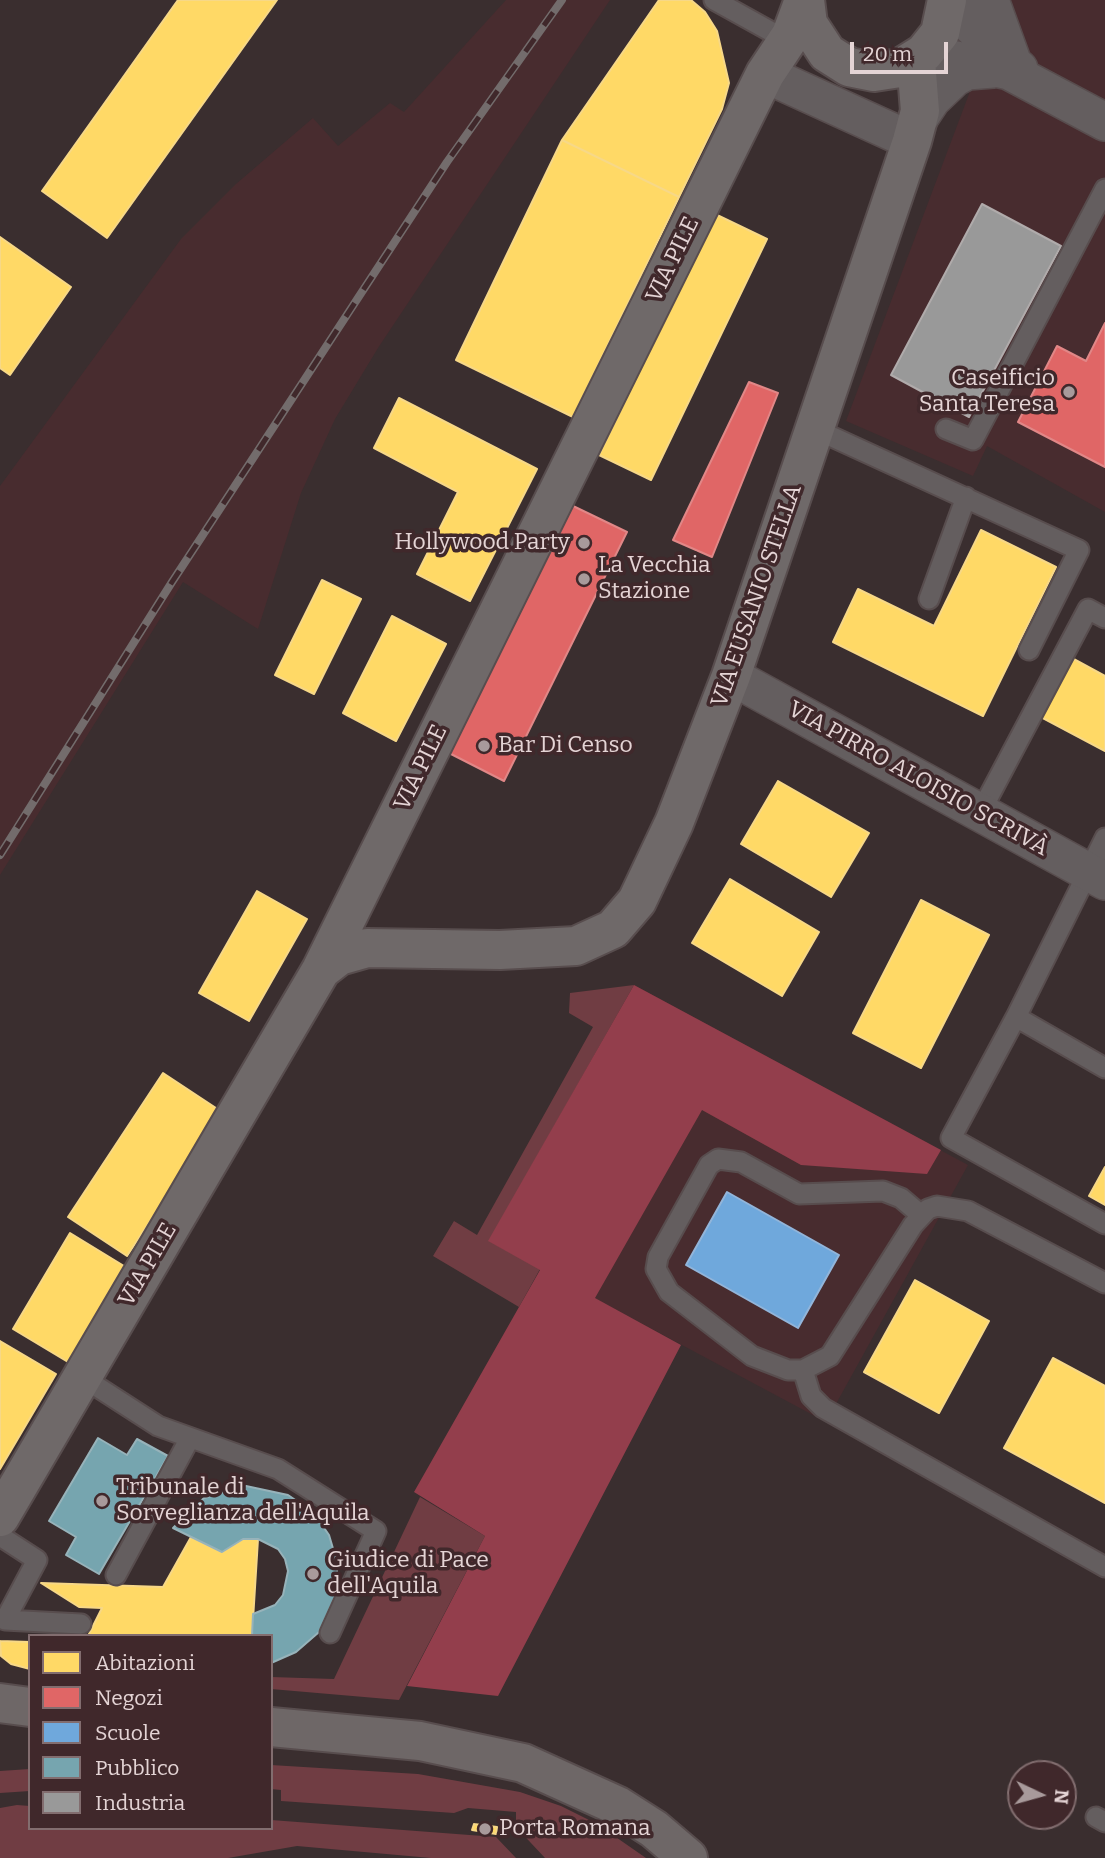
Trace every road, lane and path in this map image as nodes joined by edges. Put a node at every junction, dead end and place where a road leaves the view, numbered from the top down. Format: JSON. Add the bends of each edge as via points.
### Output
{"nodes":[{"id":1,"x":713,"y":0,"type":"edge"},
{"id":2,"x":804,"y":0,"type":"edge"},
{"id":3,"x":947,"y":0,"type":"edge"},
{"id":4,"x":990,"y":0,"type":"edge"},
{"id":5,"x":788,"y":41,"type":"junction"},
{"id":6,"x":917,"y":59,"type":"junction"},
{"id":7,"x":765,"y":74,"type":"junction"},
{"id":8,"x":1022,"y":74,"type":"junction"},
{"id":9,"x":1105,"y":122,"type":"edge"},
{"id":10,"x":915,"y":131,"type":"junction"},
{"id":11,"x":1105,"y":189,"type":"edge"},
{"id":12,"x":815,"y":429,"type":"junction"},
{"id":13,"x":946,"y":429,"type":"dead end"},
{"id":14,"x":966,"y":497,"type":"junction"},
{"id":15,"x":929,"y":599,"type":"dead end"},
{"id":16,"x":1105,"y":618,"type":"edge"},
{"id":17,"x":1029,"y":650,"type":"dead end"},
{"id":18,"x":731,"y":676,"type":"junction"},
{"id":19,"x":980,"y":813,"type":"junction"},
{"id":20,"x":1105,"y":838,"type":"edge"},
{"id":21,"x":371,"y":870,"type":"junction"},
{"id":22,"x":1096,"y":876,"type":"edge"},
{"id":23,"x":418,"y":947,"type":"junction"},
{"id":24,"x":321,"y":970,"type":"junction"},
{"id":25,"x":1016,"y":1017,"type":"junction"},
{"id":26,"x":1105,"y":1068,"type":"edge"},
{"id":27,"x":921,"y":1215,"type":"junction"},
{"id":28,"x":1105,"y":1224,"type":"edge"},
{"id":29,"x":1105,"y":1283,"type":"edge"},
{"id":30,"x":803,"y":1370,"type":"junction"},
{"id":31,"x":82,"y":1377,"type":"junction"},
{"id":32,"x":190,"y":1438,"type":"junction"},
{"id":33,"x":0,"y":1517,"type":"edge"},
{"id":34,"x":0,"y":1536,"type":"edge"},
{"id":35,"x":1105,"y":1567,"type":"edge"},
{"id":36,"x":116,"y":1575,"type":"dead end"},
{"id":37,"x":81,"y":1624,"type":"dead end"},
{"id":38,"x":330,"y":1633,"type":"dead end"},
{"id":39,"x":0,"y":1703,"type":"edge"},
{"id":40,"x":28,"y":1707,"type":"edge"},
{"id":41,"x":28,"y":1727,"type":"edge"},
{"id":42,"x":273,"y":1727,"type":"edge"},
{"id":43,"x":0,"y":1731,"type":"edge"},
{"id":44,"x":688,"y":1858,"type":"edge"}],
"edges":[{"from":1,"to":5,"type":"lane"},
{"from":2,"to":5,"type":"street","name":"VIA PILE"},
{"from":2,"to":6,"type":"street","via":[[816,39],[841,63],[874,72],[900,68]]},
{"from":3,"to":6,"type":"street","via":[[940,33]]},
{"from":3,"to":8,"type":"street"},
{"from":4,"to":8,"type":"street","via":[[998,29]]},
{"from":5,"to":7,"type":"street","name":"VIA PILE"},
{"from":6,"to":8,"type":"street","via":[[952,59]]},
{"from":6,"to":10,"type":"street","name":"VIA EUSANIO STELLA","via":[[920,102]]},
{"from":7,"to":10,"type":"street"},
{"from":7,"to":21,"type":"street","name":"VIA PILE"},
{"from":8,"to":9,"type":"street"},
{"from":8,"to":10,"type":"street","via":[[982,69],[960,74],[932,99]]},
{"from":10,"to":12,"type":"street","name":"VIA EUSANIO STELLA"},
{"from":11,"to":13,"type":"lane","via":[[973,440]]},
{"from":12,"to":14,"type":"lane"},
{"from":12,"to":18,"type":"street","name":"VIA EUSANIO STELLA"},
{"from":14,"to":15,"type":"lane"},
{"from":14,"to":17,"type":"lane","via":[[1079,550]]},
{"from":16,"to":19,"type":"lane","via":[[1088,609]]},
{"from":18,"to":19,"type":"street","name":"VIA PIRRO ALOISIO SCRIVÀ"},
{"from":18,"to":23,"type":"street","name":"VIA EUSANIO STELLA","via":[[645,887],[612,929],[586,943],[554,948]]},
{"from":19,"to":22,"type":"street","name":"VIA PIRRO ALOISIO SCRIVÀ"},
{"from":20,"to":22,"type":"lane"},
{"from":21,"to":23,"type":"street","name":"VIA EUSANIO STELLA","via":[[367,901],[373,923],[393,939]]},
{"from":21,"to":24,"type":"street","name":"VIA PILE"},
{"from":22,"to":25,"type":"lane"},
{"from":23,"to":24,"type":"street","name":"VIA EUSANIO STELLA","via":[[357,949]]},
{"from":24,"to":31,"type":"street","name":"VIA PILE"},
{"from":25,"to":26,"type":"lane"},
{"from":25,"to":28,"type":"lane","via":[[951,1138]]},
{"from":27,"to":29,"type":"lane","via":[[937,1206],[968,1211]]},
{"from":27,"to":30,"type":"lane","via":[[841,1342],[830,1356]]},
{"from":27,"to":30,"type":"lane","via":[[901,1198],[883,1191],[799,1194],[741,1162],[718,1159],[709,1165],[658,1257],[661,1281],[752,1356],[788,1370]]},
{"from":30,"to":35,"type":"lane","via":[[811,1396],[823,1408]]},
{"from":31,"to":32,"type":"lane","via":[[158,1426]]},
{"from":31,"to":33,"type":"street","name":"VIA PILE"},
{"from":32,"to":36,"type":"lane"},
{"from":32,"to":38,"type":"lane","via":[[278,1469],[376,1531]]},
{"from":34,"to":37,"type":"lane","via":[[37,1560],[5,1620]]},
{"from":39,"to":40,"type":"main road"},
{"from":41,"to":43,"type":"main road"},
{"from":42,"to":44,"type":"main road","via":[[420,1741],[523,1763],[618,1806]]}]}
